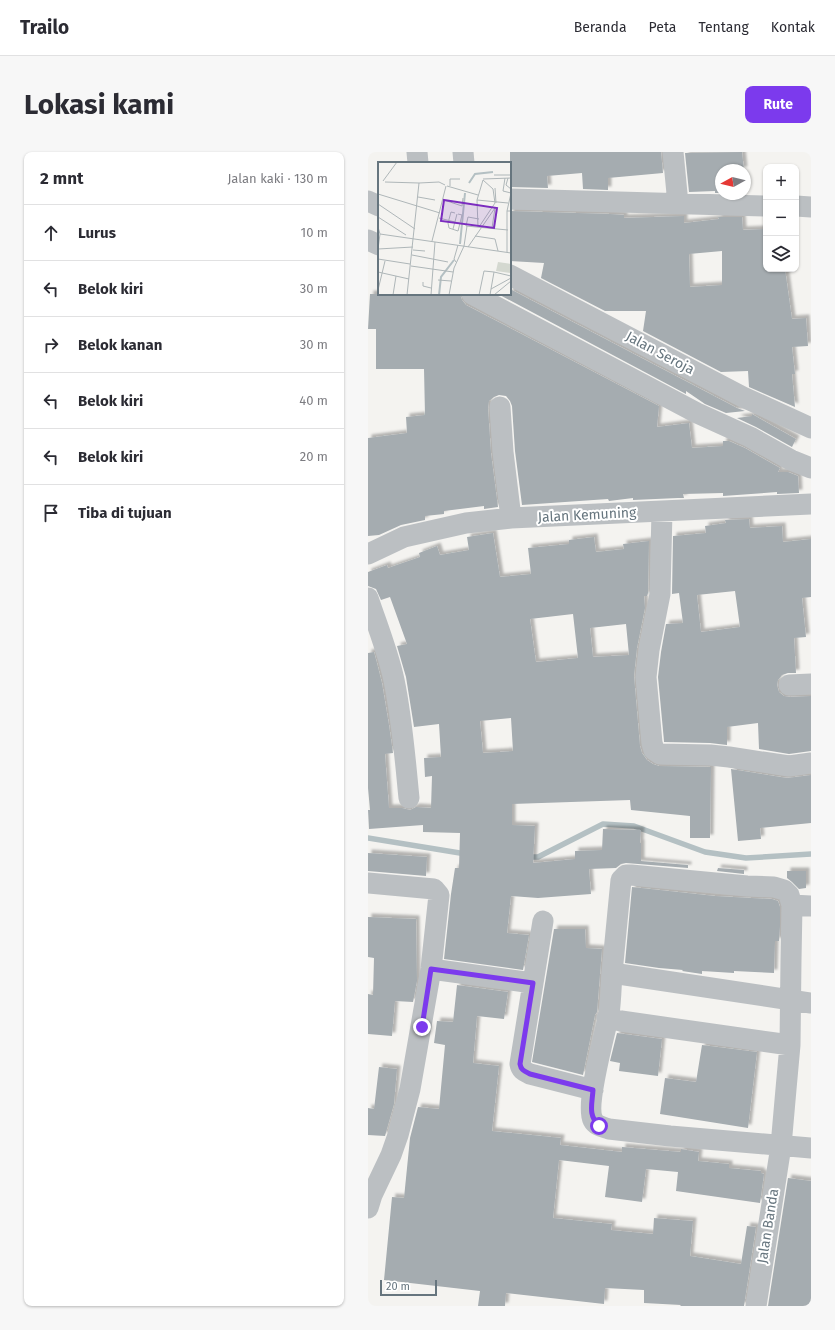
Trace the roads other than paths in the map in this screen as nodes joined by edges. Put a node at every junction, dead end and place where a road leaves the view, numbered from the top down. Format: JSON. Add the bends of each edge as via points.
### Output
{"nodes":[{"id":1,"x":417,"y":152,"type":"edge"},
{"id":2,"x":463,"y":152,"type":"edge"},
{"id":3,"x":673,"y":152,"type":"edge"},
{"id":4,"x":418,"y":162,"type":"edge"},
{"id":5,"x":464,"y":162,"type":"edge"},
{"id":6,"x":378,"y":199,"type":"edge"},
{"id":7,"x":511,"y":199,"type":"edge"},
{"id":8,"x":368,"y":200,"type":"edge"},
{"id":9,"x":678,"y":204,"type":"junction"},
{"id":10,"x":378,"y":205,"type":"edge"},
{"id":11,"x":763,"y":206,"type":"edge"},
{"id":12,"x":799,"y":206,"type":"edge"},
{"id":13,"x":811,"y":207,"type":"edge"},
{"id":14,"x":368,"y":240,"type":"edge"},
{"id":15,"x":378,"y":245,"type":"edge"},
{"id":16,"x":511,"y":276,"type":"edge"},
{"id":17,"x":474,"y":295,"type":"edge"},
{"id":18,"x":500,"y":407,"type":"dead end"},
{"id":19,"x":811,"y":428,"type":"edge"},
{"id":20,"x":811,"y":468,"type":"edge"},
{"id":21,"x":811,"y":504,"type":"edge"},
{"id":22,"x":662,"y":511,"type":"junction"},
{"id":23,"x":511,"y":518,"type":"junction"},
{"id":24,"x":368,"y":554,"type":"edge"},
{"id":25,"x":368,"y":598,"type":"edge"},
{"id":26,"x":811,"y":684,"type":"edge"},
{"id":27,"x":789,"y":685,"type":"dead end"},
{"id":28,"x":811,"y":763,"type":"edge"},
{"id":29,"x":409,"y":798,"type":"dead end"},
{"id":30,"x":368,"y":884,"type":"edge"},
{"id":31,"x":802,"y":906,"type":"edge"},
{"id":32,"x":543,"y":921,"type":"dead end"},
{"id":33,"x":431,"y":969,"type":"junction"},
{"id":34,"x":612,"y":973,"type":"junction"},
{"id":35,"x":533,"y":983,"type":"junction"},
{"id":36,"x":790,"y":1000,"type":"junction"},
{"id":37,"x":811,"y":1003,"type":"edge"},
{"id":38,"x":607,"y":1018,"type":"junction"},
{"id":39,"x":790,"y":1045,"type":"junction"},
{"id":40,"x":593,"y":1090,"type":"junction"},
{"id":41,"x":781,"y":1146,"type":"junction"},
{"id":42,"x":811,"y":1148,"type":"edge"},
{"id":43,"x":368,"y":1208,"type":"edge"},
{"id":44,"x":756,"y":1306,"type":"edge"}],
"edges":[{"from":1,"to":4,"type":"street"},
{"from":2,"to":5,"type":"street"},
{"from":3,"to":9,"type":"street"},
{"from":6,"to":8,"type":"street"},
{"from":7,"to":9,"type":"street"},
{"from":8,"to":10,"type":"street"},
{"from":9,"to":11,"type":"street"},
{"from":12,"to":13,"type":"street"},
{"from":14,"to":15,"type":"street"},
{"from":16,"to":19,"type":"street","name":"Jalan Seroja","via":[[743,397]]},
{"from":17,"to":20,"type":"street","via":[[697,413]]},
{"from":18,"to":23,"type":"street"},
{"from":21,"to":22,"type":"street","name":"Jalan Kemuning"},
{"from":22,"to":23,"type":"street","name":"Jalan Kemuning"},
{"from":22,"to":28,"type":"street","via":[[660,594],[646,677],[654,750],[660,754],[729,756],[789,766]]},
{"from":23,"to":24,"type":"street","name":"Jalan Kemuning","via":[[466,523],[404,537]]},
{"from":25,"to":29,"type":"street","via":[[394,680]]},
{"from":26,"to":27,"type":"street"},
{"from":30,"to":33,"type":"street","via":[[434,889],[439,895]]},
{"from":31,"to":34,"type":"street","via":[[784,890],[774,887],[626,875],[621,880]]},
{"from":31,"to":36,"type":"street","name":"Jalan Banda"},
{"from":32,"to":35,"type":"street"},
{"from":33,"to":35,"type":"street"},
{"from":33,"to":43,"type":"street","via":[[406,1107],[391,1155]]},
{"from":34,"to":36,"type":"street"},
{"from":34,"to":38,"type":"street"},
{"from":35,"to":40,"type":"street","via":[[520,1064],[522,1070]]},
{"from":36,"to":37,"type":"street"},
{"from":36,"to":39,"type":"street","name":"Jalan Banda"},
{"from":38,"to":39,"type":"street"},
{"from":38,"to":40,"type":"street"},
{"from":39,"to":41,"type":"street","name":"Jalan Banda"},
{"from":40,"to":41,"type":"street","via":[[593,1120],[599,1126],[609,1129]]},
{"from":41,"to":42,"type":"street"},
{"from":41,"to":44,"type":"street","name":"Jalan Banda"}]}
